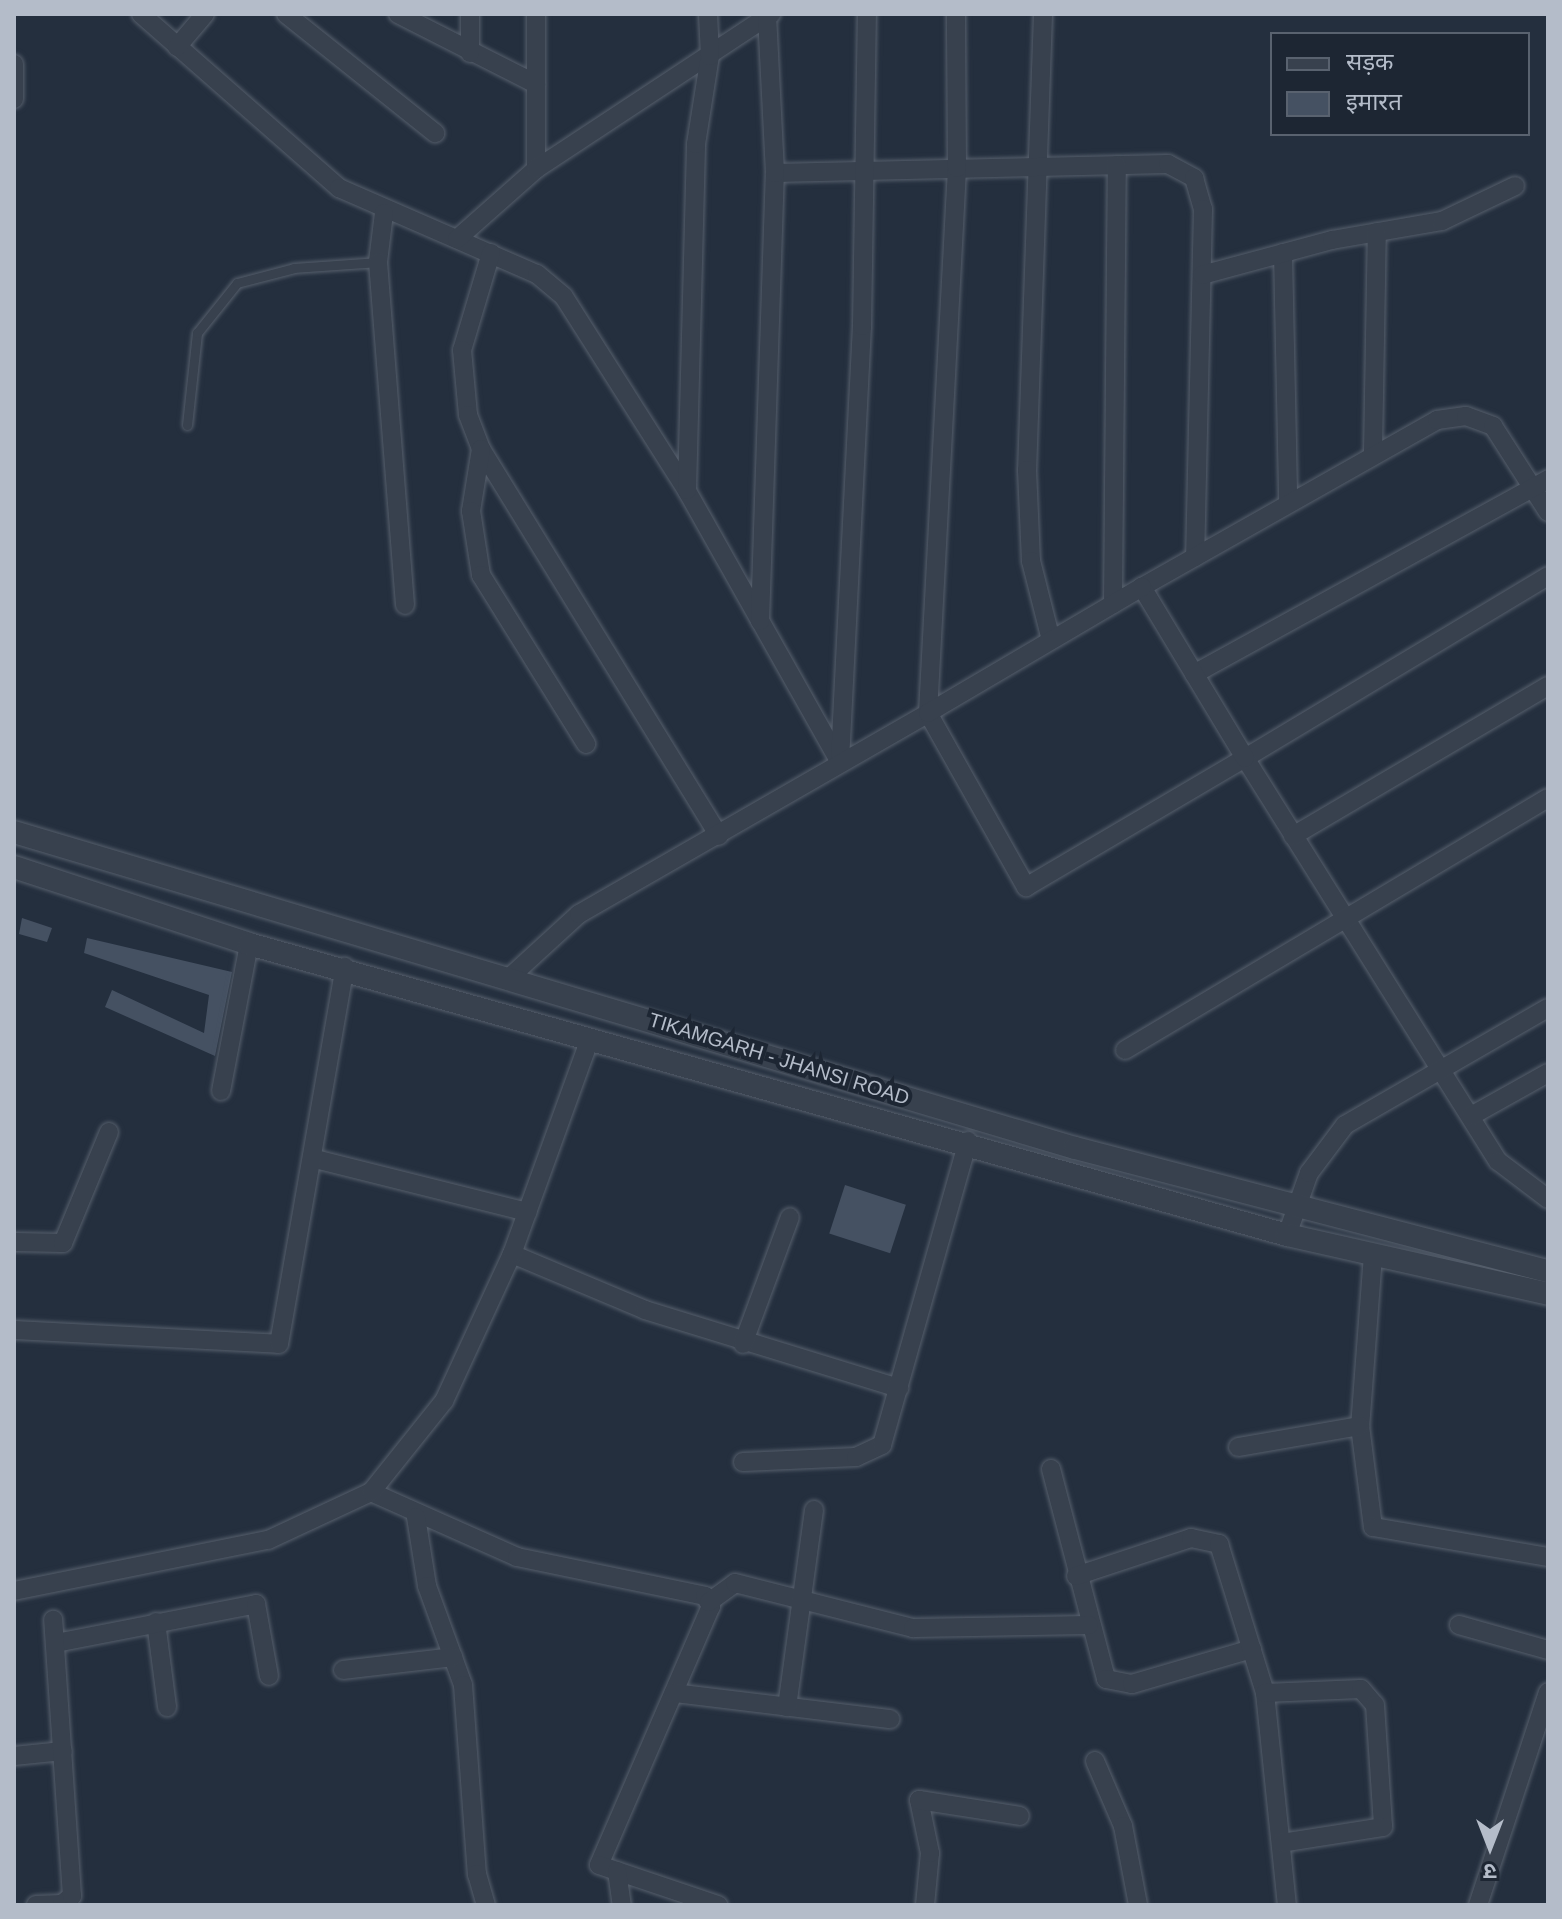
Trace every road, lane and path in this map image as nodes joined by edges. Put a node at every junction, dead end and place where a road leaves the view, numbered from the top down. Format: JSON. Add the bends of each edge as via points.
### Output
{"nodes":[{"id":1,"x":141,"y":14,"type":"edge"},
{"id":2,"x":205,"y":14,"type":"edge"},
{"id":3,"x":286,"y":14,"type":"edge"},
{"id":4,"x":470,"y":14,"type":"edge"},
{"id":5,"x":536,"y":14,"type":"edge"},
{"id":6,"x":708,"y":14,"type":"edge"},
{"id":7,"x":867,"y":14,"type":"edge"},
{"id":8,"x":956,"y":14,"type":"edge"},
{"id":9,"x":1043,"y":14,"type":"edge"},
{"id":10,"x":400,"y":15,"type":"edge"},
{"id":11,"x":769,"y":16,"type":"edge"},
{"id":12,"x":177,"y":47,"type":"junction"},
{"id":13,"x":470,"y":53,"type":"junction"},
{"id":14,"x":710,"y":56,"type":"junction"},
{"id":15,"x":14,"y":64,"type":"edge"},
{"id":16,"x":536,"y":84,"type":"junction"},
{"id":17,"x":14,"y":99,"type":"edge"},
{"id":18,"x":435,"y":133,"type":"dead end"},
{"id":19,"x":1117,"y":165,"type":"junction"},
{"id":20,"x":1036,"y":167,"type":"junction"},
{"id":21,"x":957,"y":168,"type":"junction"},
{"id":22,"x":536,"y":169,"type":"junction"},
{"id":23,"x":868,"y":170,"type":"junction"},
{"id":24,"x":775,"y":173,"type":"junction"},
{"id":25,"x":1515,"y":186,"type":"dead end"},
{"id":26,"x":384,"y":213,"type":"junction"},
{"id":27,"x":1377,"y":232,"type":"junction"},
{"id":28,"x":457,"y":239,"type":"junction"},
{"id":29,"x":491,"y":253,"type":"junction"},
{"id":30,"x":1283,"y":253,"type":"junction"},
{"id":31,"x":378,"y":262,"type":"junction"},
{"id":32,"x":1202,"y":275,"type":"junction"},
{"id":33,"x":187,"y":425,"type":"dead end"},
{"id":34,"x":481,"y":449,"type":"junction"},
{"id":35,"x":1373,"y":452,"type":"junction"},
{"id":36,"x":1540,"y":482,"type":"edge"},
{"id":37,"x":687,"y":491,"type":"junction"},
{"id":38,"x":1288,"y":499,"type":"junction"},
{"id":39,"x":1548,"y":512,"type":"edge"},
{"id":40,"x":1195,"y":557,"type":"junction"},
{"id":41,"x":1548,"y":576,"type":"edge"},
{"id":42,"x":1142,"y":587,"type":"junction"},
{"id":43,"x":1113,"y":604,"type":"junction"},
{"id":44,"x":405,"y":605,"type":"dead end"},
{"id":45,"x":760,"y":621,"type":"junction"},
{"id":46,"x":1051,"y":640,"type":"junction"},
{"id":47,"x":1194,"y":674,"type":"junction"},
{"id":48,"x":1548,"y":686,"type":"edge"},
{"id":49,"x":928,"y":713,"type":"junction"},
{"id":50,"x":586,"y":744,"type":"dead end"},
{"id":51,"x":1245,"y":758,"type":"junction"},
{"id":52,"x":840,"y":763,"type":"junction"},
{"id":53,"x":1548,"y":798,"type":"edge"},
{"id":54,"x":14,"y":832,"type":"edge"},
{"id":55,"x":719,"y":836,"type":"junction"},
{"id":56,"x":1293,"y":836,"type":"junction"},
{"id":57,"x":14,"y":867,"type":"edge"},
{"id":58,"x":1343,"y":915,"type":"junction"},
{"id":59,"x":249,"y":944,"type":"junction"},
{"id":60,"x":345,"y":967,"type":"junction"},
{"id":61,"x":510,"y":977,"type":"junction"},
{"id":62,"x":1548,"y":1008,"type":"edge"},
{"id":63,"x":691,"y":1033,"type":"junction"},
{"id":64,"x":590,"y":1039,"type":"junction"},
{"id":65,"x":1125,"y":1050,"type":"dead end"},
{"id":66,"x":681,"y":1063,"type":"junction"},
{"id":67,"x":1442,"y":1068,"type":"junction"},
{"id":68,"x":1548,"y":1073,"type":"edge"},
{"id":69,"x":221,"y":1091,"type":"dead end"},
{"id":70,"x":1471,"y":1116,"type":"junction"},
{"id":71,"x":109,"y":1132,"type":"dead end"},
{"id":72,"x":968,"y":1141,"type":"junction"},
{"id":73,"x":315,"y":1159,"type":"junction"},
{"id":74,"x":1544,"y":1190,"type":"edge"},
{"id":75,"x":1296,"y":1209,"type":"junction"},
{"id":76,"x":528,"y":1212,"type":"junction"},
{"id":77,"x":790,"y":1217,"type":"dead end"},
{"id":78,"x":1287,"y":1235,"type":"junction"},
{"id":79,"x":14,"y":1242,"type":"edge"},
{"id":80,"x":512,"y":1254,"type":"junction"},
{"id":81,"x":1373,"y":1255,"type":"junction"},
{"id":82,"x":1548,"y":1271,"type":"edge"},
{"id":83,"x":1548,"y":1294,"type":"edge"},
{"id":84,"x":14,"y":1330,"type":"edge"},
{"id":85,"x":743,"y":1344,"type":"junction"},
{"id":86,"x":899,"y":1388,"type":"junction"},
{"id":87,"x":1360,"y":1426,"type":"junction"},
{"id":88,"x":1238,"y":1447,"type":"dead end"},
{"id":89,"x":743,"y":1462,"type":"dead end"},
{"id":90,"x":1051,"y":1469,"type":"dead end"},
{"id":91,"x":371,"y":1492,"type":"junction"},
{"id":92,"x":814,"y":1510,"type":"dead end"},
{"id":93,"x":416,"y":1517,"type":"junction"},
{"id":94,"x":1548,"y":1557,"type":"edge"},
{"id":95,"x":1076,"y":1576,"type":"junction"},
{"id":96,"x":14,"y":1591,"type":"edge"},
{"id":97,"x":803,"y":1597,"type":"junction"},
{"id":98,"x":709,"y":1602,"type":"junction"},
{"id":99,"x":53,"y":1620,"type":"dead end"},
{"id":100,"x":156,"y":1622,"type":"junction"},
{"id":101,"x":1089,"y":1625,"type":"junction"},
{"id":102,"x":1459,"y":1625,"type":"dead end"},
{"id":103,"x":56,"y":1643,"type":"junction"},
{"id":104,"x":1252,"y":1649,"type":"junction"},
{"id":105,"x":1548,"y":1650,"type":"edge"},
{"id":106,"x":453,"y":1657,"type":"junction"},
{"id":107,"x":343,"y":1670,"type":"dead end"},
{"id":108,"x":269,"y":1676,"type":"dead end"},
{"id":109,"x":1548,"y":1692,"type":"edge"},
{"id":110,"x":674,"y":1693,"type":"junction"},
{"id":111,"x":1265,"y":1693,"type":"junction"},
{"id":112,"x":167,"y":1707,"type":"dead end"},
{"id":113,"x":787,"y":1707,"type":"junction"},
{"id":114,"x":1544,"y":1718,"type":"edge"},
{"id":115,"x":890,"y":1719,"type":"dead end"},
{"id":116,"x":63,"y":1751,"type":"junction"},
{"id":117,"x":14,"y":1756,"type":"edge"},
{"id":118,"x":1095,"y":1761,"type":"dead end"},
{"id":119,"x":1020,"y":1816,"type":"dead end"},
{"id":120,"x":1281,"y":1843,"type":"junction"},
{"id":121,"x":617,"y":1871,"type":"junction"},
{"id":122,"x":36,"y":1905,"type":"edge"},
{"id":123,"x":486,"y":1905,"type":"edge"},
{"id":124,"x":622,"y":1905,"type":"edge"},
{"id":125,"x":718,"y":1905,"type":"edge"},
{"id":126,"x":925,"y":1905,"type":"edge"},
{"id":127,"x":1138,"y":1905,"type":"edge"},
{"id":128,"x":1287,"y":1905,"type":"edge"},
{"id":129,"x":1478,"y":1905,"type":"edge"}],
"edges":[{"from":1,"to":12,"type":"street"},
{"from":2,"to":12,"type":"street"},
{"from":3,"to":18,"type":"street"},
{"from":4,"to":13,"type":"street"},
{"from":5,"to":16,"type":"street"},
{"from":6,"to":14,"type":"street"},
{"from":7,"to":23,"type":"street"},
{"from":8,"to":21,"type":"street"},
{"from":9,"to":20,"type":"street"},
{"from":10,"to":13,"type":"street"},
{"from":11,"to":14,"type":"street"},
{"from":11,"to":24,"type":"street"},
{"from":12,"to":26,"type":"street","via":[[339,188]]},
{"from":13,"to":16,"type":"street"},
{"from":14,"to":22,"type":"street"},
{"from":14,"to":37,"type":"street","via":[[696,144]]},
{"from":15,"to":17,"type":"street"},
{"from":16,"to":22,"type":"street"},
{"from":19,"to":20,"type":"street"},
{"from":19,"to":32,"type":"street","via":[[1168,164],[1194,178],[1203,209]]},
{"from":19,"to":43,"type":"street"},
{"from":20,"to":21,"type":"street"},
{"from":20,"to":46,"type":"street","via":[[1027,470],[1031,561]]},
{"from":21,"to":23,"type":"street"},
{"from":21,"to":49,"type":"street"},
{"from":22,"to":28,"type":"street"},
{"from":23,"to":24,"type":"street"},
{"from":23,"to":52,"type":"street"},
{"from":24,"to":45,"type":"street"},
{"from":25,"to":27,"type":"street","via":[[1442,221]]},
{"from":26,"to":28,"type":"street"},
{"from":26,"to":31,"type":"street"},
{"from":27,"to":30,"type":"street"},
{"from":27,"to":35,"type":"street"},
{"from":28,"to":29,"type":"street"},
{"from":29,"to":34,"type":"street","via":[[462,350],[468,415]]},
{"from":29,"to":37,"type":"street","via":[[564,297]]},
{"from":30,"to":32,"type":"street"},
{"from":30,"to":38,"type":"street"},
{"from":31,"to":33,"type":"lane","via":[[294,268],[237,283],[197,333]]},
{"from":31,"to":44,"type":"street"},
{"from":32,"to":40,"type":"street"},
{"from":34,"to":50,"type":"street","via":[[471,511],[481,575]]},
{"from":34,"to":55,"type":"street"},
{"from":35,"to":36,"type":"street","via":[[1415,428],[1466,416],[1493,426]]},
{"from":35,"to":38,"type":"street"},
{"from":36,"to":39,"type":"street"},
{"from":36,"to":47,"type":"street"},
{"from":37,"to":45,"type":"street"},
{"from":38,"to":40,"type":"street"},
{"from":40,"to":42,"type":"street"},
{"from":41,"to":51,"type":"street"},
{"from":42,"to":43,"type":"street"},
{"from":42,"to":47,"type":"street"},
{"from":43,"to":46,"type":"street"},
{"from":45,"to":52,"type":"street"},
{"from":46,"to":49,"type":"street"},
{"from":47,"to":51,"type":"street"},
{"from":48,"to":56,"type":"street"},
{"from":49,"to":51,"type":"street","via":[[1026,887]]},
{"from":49,"to":52,"type":"street"},
{"from":51,"to":56,"type":"street"},
{"from":52,"to":55,"type":"street"},
{"from":53,"to":58,"type":"street"},
{"from":54,"to":61,"type":"street","name":"TIKAMGARH - JHANSI ROAD"},
{"from":55,"to":61,"type":"street","via":[[579,914]]},
{"from":56,"to":58,"type":"street"},
{"from":57,"to":59,"type":"street"},
{"from":58,"to":65,"type":"street"},
{"from":58,"to":67,"type":"street"},
{"from":59,"to":60,"type":"street"},
{"from":59,"to":69,"type":"street"},
{"from":60,"to":64,"type":"street"},
{"from":60,"to":73,"type":"street"},
{"from":61,"to":63,"type":"street","name":"TIKAMGARH - JHANSI ROAD"},
{"from":62,"to":67,"type":"street"},
{"from":63,"to":66,"type":"street"},
{"from":63,"to":75,"type":"street","name":"TIKAMGARH - JHANSI ROAD"},
{"from":64,"to":66,"type":"street"},
{"from":64,"to":76,"type":"street"},
{"from":66,"to":72,"type":"street"},
{"from":67,"to":70,"type":"street"},
{"from":67,"to":75,"type":"street","via":[[1345,1125],[1321,1149]]},
{"from":68,"to":70,"type":"street"},
{"from":70,"to":74,"type":"street","via":[[1498,1161]]},
{"from":71,"to":79,"type":"street","via":[[63,1243]]},
{"from":72,"to":78,"type":"street"},
{"from":72,"to":86,"type":"street"},
{"from":73,"to":76,"type":"street"},
{"from":73,"to":84,"type":"street","via":[[279,1344]]},
{"from":75,"to":78,"type":"street"},
{"from":75,"to":82,"type":"street","name":"TIKAMGARH - JHANSI ROAD"},
{"from":76,"to":80,"type":"street"},
{"from":77,"to":85,"type":"street"},
{"from":78,"to":81,"type":"street"},
{"from":80,"to":85,"type":"street"},
{"from":80,"to":91,"type":"street","via":[[444,1401]]},
{"from":81,"to":83,"type":"street"},
{"from":81,"to":87,"type":"street"},
{"from":85,"to":86,"type":"street"},
{"from":86,"to":89,"type":"street","via":[[877,1451]]},
{"from":87,"to":88,"type":"street"},
{"from":87,"to":94,"type":"street","via":[[1362,1481],[1377,1531]]},
{"from":90,"to":95,"type":"street"},
{"from":91,"to":93,"type":"street"},
{"from":91,"to":96,"type":"street","via":[[268,1540]]},
{"from":92,"to":97,"type":"street"},
{"from":93,"to":98,"type":"street","via":[[517,1557]]},
{"from":93,"to":106,"type":"street","via":[[427,1586]]},
{"from":95,"to":101,"type":"street"},
{"from":95,"to":104,"type":"street","via":[[1212,1537]]},
{"from":97,"to":98,"type":"street","via":[[730,1583]]},
{"from":97,"to":101,"type":"street","via":[[913,1628]]},
{"from":97,"to":113,"type":"street"},
{"from":98,"to":110,"type":"street"},
{"from":99,"to":103,"type":"street"},
{"from":100,"to":103,"type":"street"},
{"from":100,"to":108,"type":"street","via":[[256,1604]]},
{"from":100,"to":112,"type":"street"},
{"from":101,"to":104,"type":"street","via":[[1106,1679],[1120,1685]]},
{"from":102,"to":105,"type":"street"},
{"from":103,"to":116,"type":"street"},
{"from":104,"to":111,"type":"street"},
{"from":106,"to":107,"type":"street"},
{"from":106,"to":123,"type":"street","via":[[463,1685]]},
{"from":109,"to":114,"type":"street"},
{"from":110,"to":113,"type":"street"},
{"from":110,"to":121,"type":"street","via":[[599,1865]]},
{"from":111,"to":120,"type":"street"},
{"from":111,"to":120,"type":"street","via":[[1361,1689],[1375,1705],[1383,1827]]},
{"from":113,"to":115,"type":"street"},
{"from":114,"to":129,"type":"street"},
{"from":116,"to":117,"type":"street"},
{"from":116,"to":122,"type":"street","via":[[72,1896],[62,1904]]},
{"from":118,"to":127,"type":"street","via":[[1123,1826]]},
{"from":119,"to":126,"type":"street","via":[[919,1800],[930,1853]]},
{"from":120,"to":128,"type":"street"},
{"from":121,"to":124,"type":"street"},
{"from":121,"to":125,"type":"street"}]}
